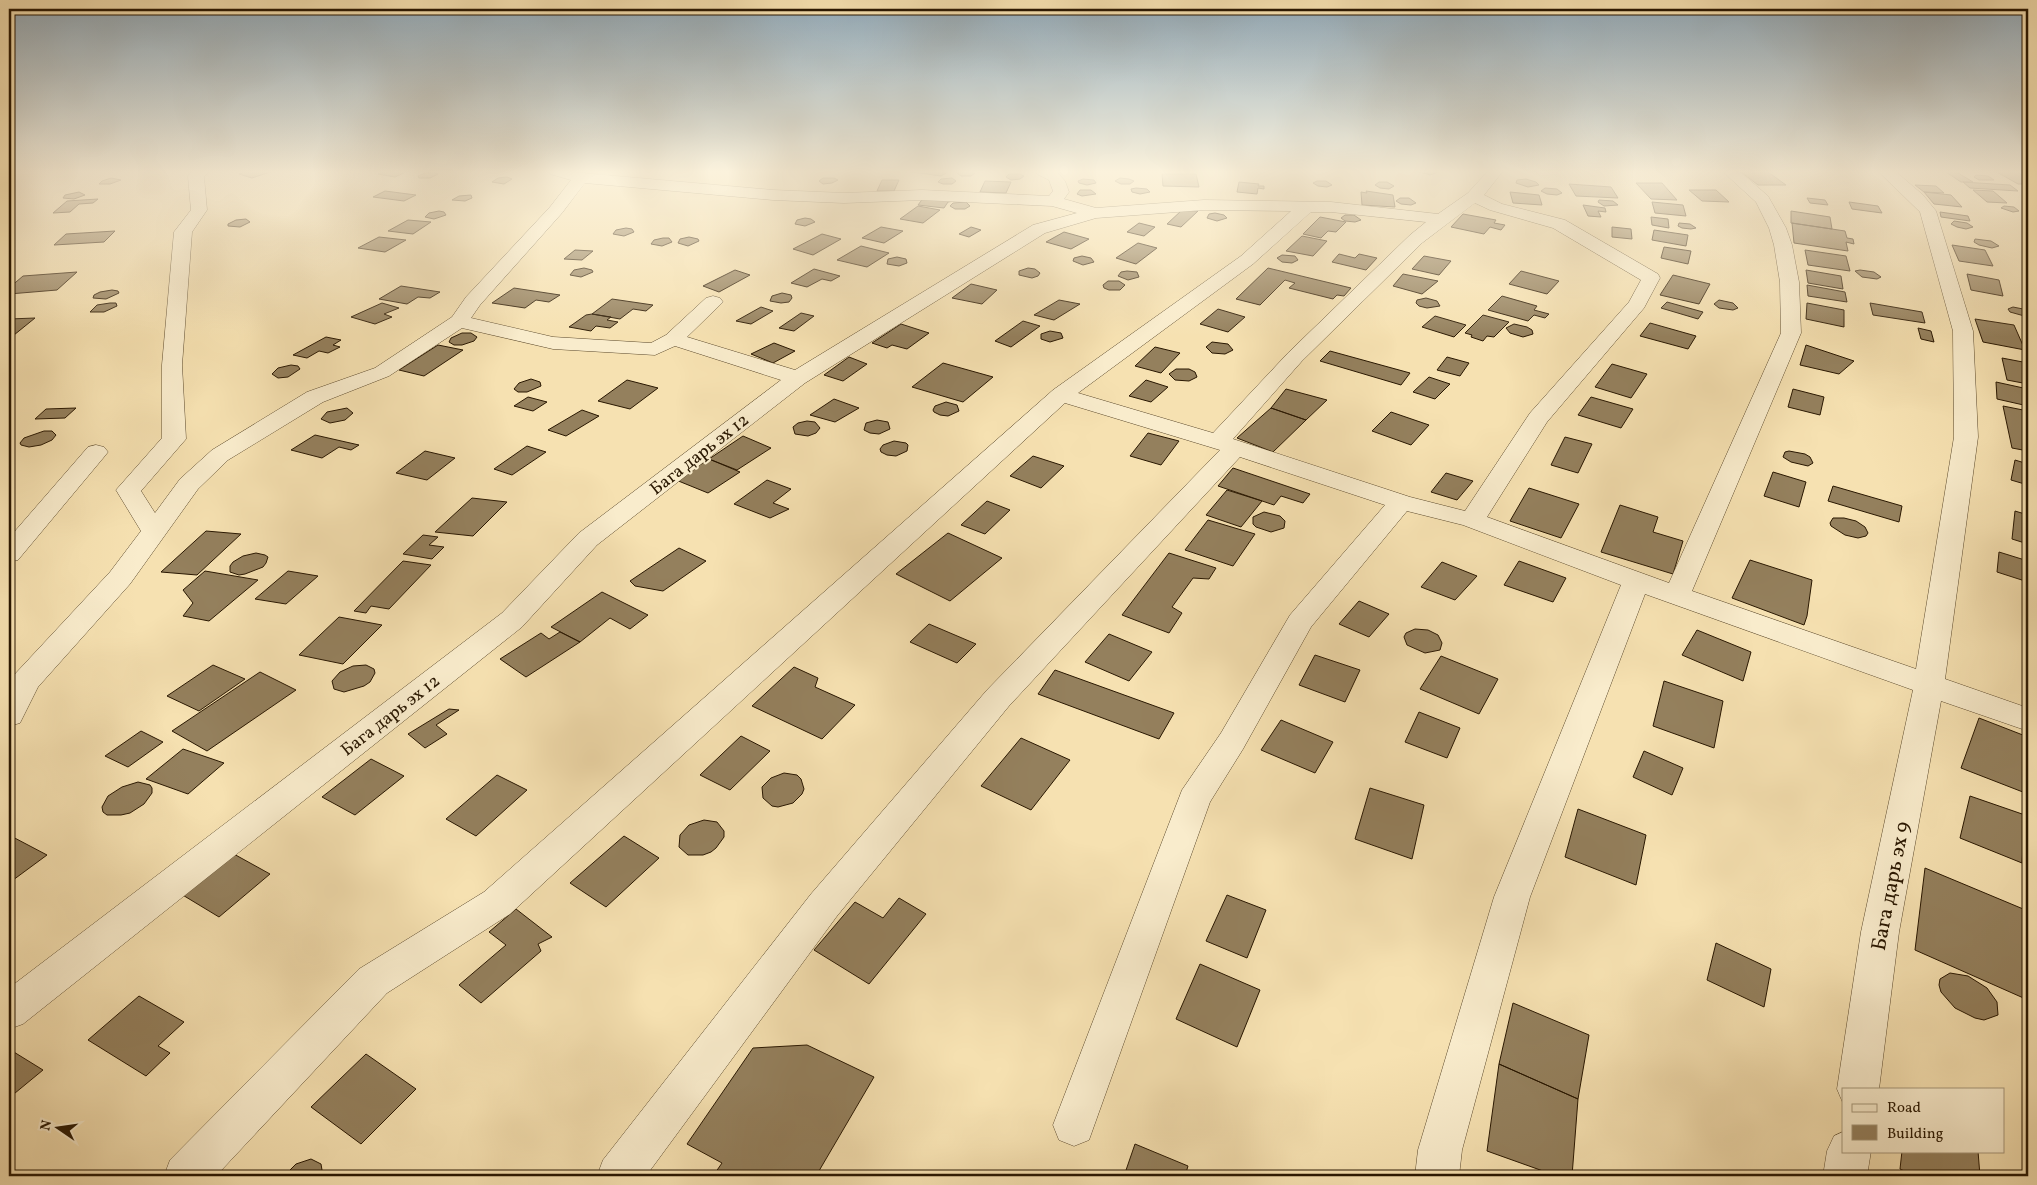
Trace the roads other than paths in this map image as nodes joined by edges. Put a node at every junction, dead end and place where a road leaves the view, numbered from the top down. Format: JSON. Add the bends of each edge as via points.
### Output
{"nodes":[{"id":1,"x":187,"y":226,"type":"edge"},
{"id":2,"x":541,"y":226,"type":"edge"},
{"id":3,"x":1048,"y":226,"type":"edge"},
{"id":4,"x":1285,"y":226,"type":"edge"},
{"id":5,"x":1433,"y":226,"type":"edge"},
{"id":6,"x":1563,"y":226,"type":"edge"},
{"id":7,"x":1777,"y":226,"type":"edge"},
{"id":8,"x":1932,"y":226,"type":"edge"},
{"id":9,"x":713,"y":302,"type":"dead end"},
{"id":10,"x":459,"y":321,"type":"junction"},
{"id":11,"x":673,"y":338,"type":"junction"},
{"id":12,"x":797,"y":378,"type":"junction"},
{"id":13,"x":1061,"y":395,"type":"junction"},
{"id":14,"x":1226,"y":445,"type":"junction"},
{"id":15,"x":96,"y":452,"type":"dead end"},
{"id":16,"x":1401,"y":502,"type":"junction"},
{"id":17,"x":1472,"y":520,"type":"junction"},
{"id":18,"x":154,"y":531,"type":"junction"},
{"id":19,"x":9,"y":554,"type":"edge"},
{"id":20,"x":1636,"y":581,"type":"junction"},
{"id":21,"x":1677,"y":595,"type":"junction"},
{"id":22,"x":1929,"y":685,"type":"junction"},
{"id":23,"x":9,"y":715,"type":"edge"},
{"id":24,"x":2028,"y":720,"type":"edge"},
{"id":25,"x":9,"y":1011,"type":"edge"},
{"id":26,"x":1858,"y":1088,"type":"edge"},
{"id":27,"x":1074,"y":1125,"type":"dead end"},
{"id":28,"x":1849,"y":1152,"type":"edge"},
{"id":29,"x":186,"y":1176,"type":"edge"},
{"id":30,"x":619,"y":1176,"type":"edge"},
{"id":31,"x":1437,"y":1176,"type":"edge"},
{"id":32,"x":1845,"y":1176,"type":"edge"}],
"edges":[{"from":1,"to":18,"type":"street","via":[[183,232],[172,365],[174,439],[128,490]]},
{"from":2,"to":10,"type":"street","via":[[473,301]]},
{"from":3,"to":12,"type":"street","name":"Бага дарь эх 12","via":[[1038,229]]},
{"from":4,"to":13,"type":"street","via":[[1247,260]]},
{"from":5,"to":14,"type":"street","via":[[1295,357]]},
{"from":6,"to":17,"type":"street","via":[[1651,278],[1637,304],[1538,418]]},
{"from":7,"to":21,"type":"street","via":[[1784,248],[1793,311],[1791,333]]},
{"from":8,"to":22,"type":"street","name":"Бага дарь эх 9","via":[[1963,331],[1966,436]]},
{"from":9,"to":11,"type":"street"},
{"from":10,"to":11,"type":"street","via":[[552,343],[655,349]]},
{"from":10,"to":18,"type":"street","via":[[382,372],[315,397],[220,455],[189,484]]},
{"from":11,"to":12,"type":"street"},
{"from":12,"to":25,"type":"street","name":"Бага дарь эх 12","via":[[588,539],[512,620]]},
{"from":13,"to":14,"type":"street"},
{"from":13,"to":29,"type":"street","via":[[497,903],[373,982]]},
{"from":14,"to":16,"type":"street"},
{"from":14,"to":30,"type":"street","via":[[986,712],[824,905]]},
{"from":15,"to":19,"type":"street"},
{"from":16,"to":17,"type":"street"},
{"from":16,"to":27,"type":"street","via":[[1300,622],[1232,741],[1194,799]]},
{"from":17,"to":20,"type":"street"},
{"from":18,"to":23,"type":"street","via":[[120,578],[26,681]]},
{"from":20,"to":21,"type":"street"},
{"from":20,"to":31,"type":"street","via":[[1512,897],[1440,1150]]},
{"from":21,"to":22,"type":"street"},
{"from":22,"to":24,"type":"street"},
{"from":22,"to":26,"type":"street","name":"Бага дарь эх 9","via":[[1880,932]]},
{"from":28,"to":32,"type":"street"}]}
